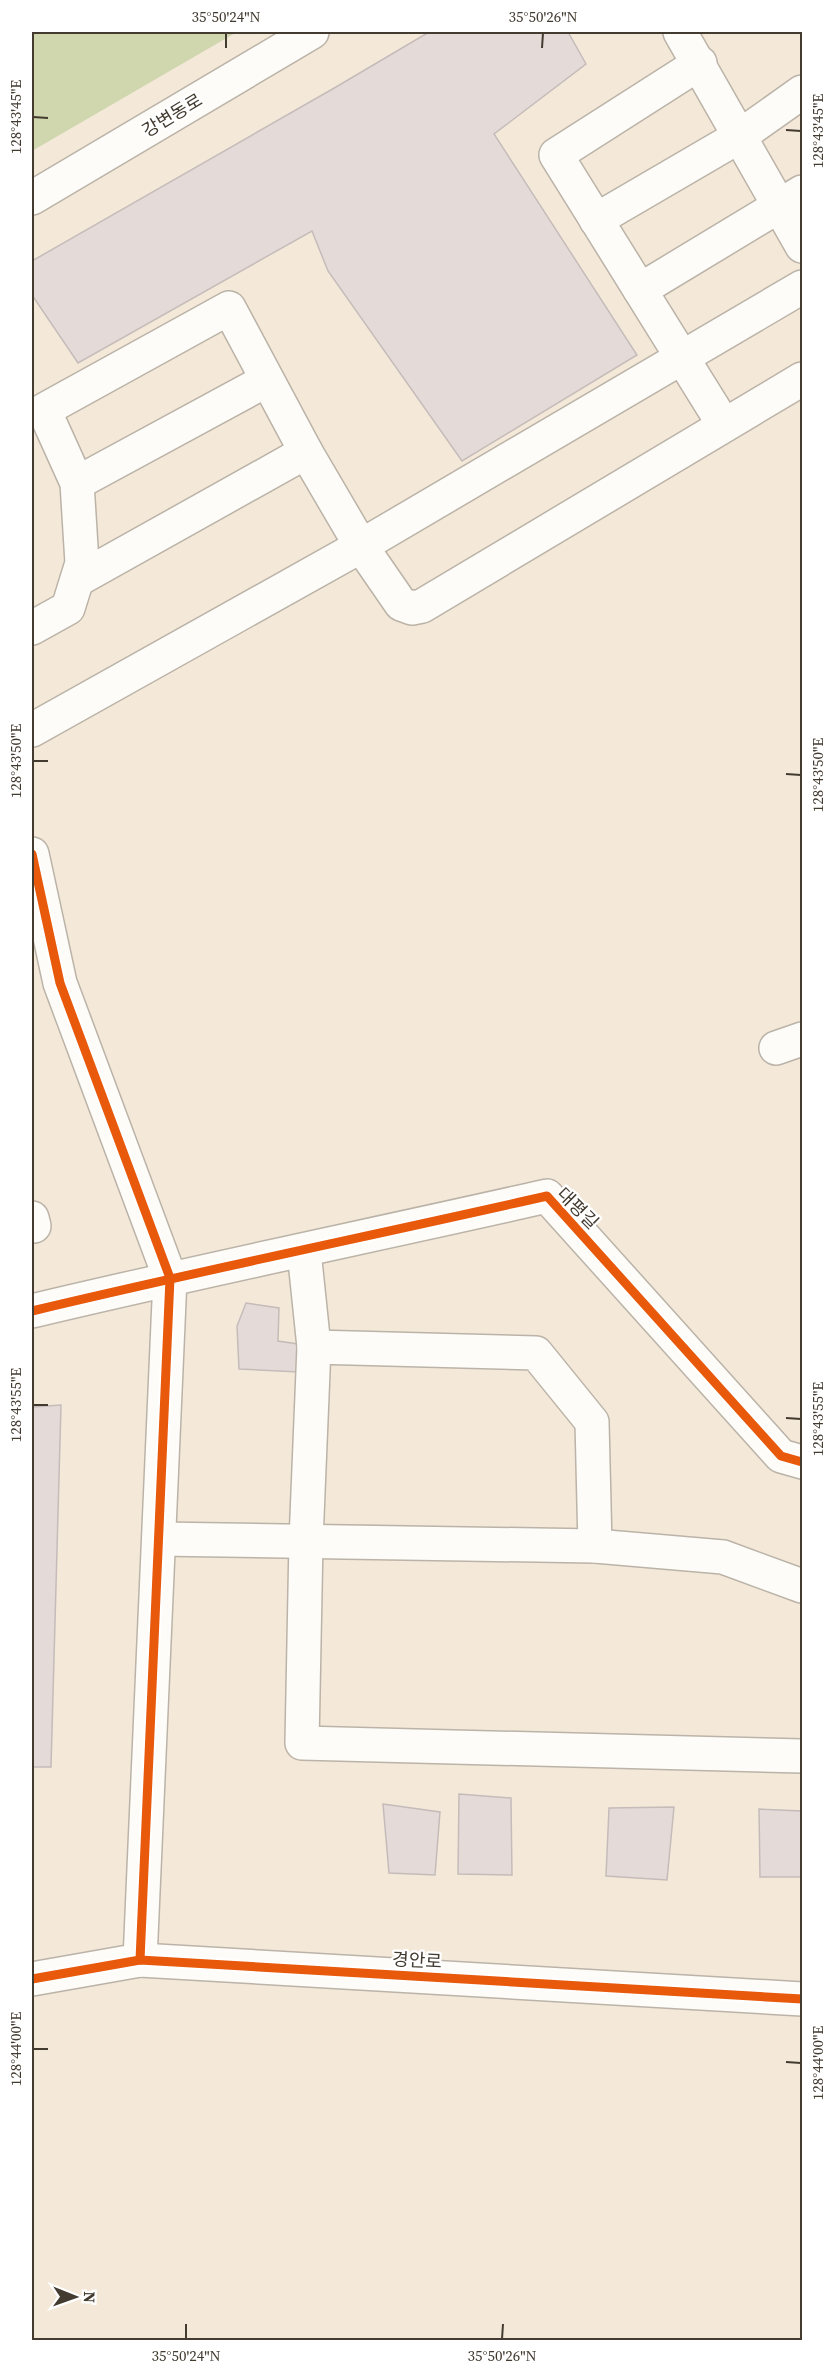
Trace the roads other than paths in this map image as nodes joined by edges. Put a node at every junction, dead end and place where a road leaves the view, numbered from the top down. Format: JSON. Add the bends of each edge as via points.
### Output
{"nodes":[{"id":1,"x":312,"y":32,"type":"edge"},
{"id":2,"x":680,"y":32,"type":"edge"},
{"id":3,"x":700,"y":63,"type":"junction"},
{"id":4,"x":802,"y":92,"type":"edge"},
{"id":5,"x":741,"y":136,"type":"junction"},
{"id":6,"x":32,"y":198,"type":"edge"},
{"id":7,"x":791,"y":199,"type":"edge"},
{"id":8,"x":596,"y":220,"type":"junction"},
{"id":9,"x":802,"y":246,"type":"edge"},
{"id":10,"x":802,"y":287,"type":"edge"},
{"id":11,"x":640,"y":290,"type":"junction"},
{"id":12,"x":681,"y":357,"type":"junction"},
{"id":13,"x":802,"y":379,"type":"edge"},
{"id":14,"x":267,"y":380,"type":"junction"},
{"id":15,"x":724,"y":425,"type":"junction"},
{"id":16,"x":306,"y":452,"type":"junction"},
{"id":17,"x":77,"y":483,"type":"junction"},
{"id":18,"x":361,"y":546,"type":"junction"},
{"id":19,"x":77,"y":580,"type":"junction"},
{"id":20,"x":32,"y":628,"type":"edge"},
{"id":21,"x":32,"y":730,"type":"edge"},
{"id":22,"x":32,"y":854,"type":"edge"},
{"id":23,"x":304,"y":1251,"type":"junction"},
{"id":24,"x":171,"y":1278,"type":"junction"},
{"id":25,"x":32,"y":1311,"type":"edge"},
{"id":26,"x":315,"y":1347,"type":"junction"},
{"id":27,"x":802,"y":1462,"type":"edge"},
{"id":28,"x":159,"y":1539,"type":"junction"},
{"id":29,"x":306,"y":1541,"type":"junction"},
{"id":30,"x":595,"y":1546,"type":"junction"},
{"id":31,"x":802,"y":1586,"type":"edge"},
{"id":32,"x":802,"y":1756,"type":"edge"},
{"id":33,"x":140,"y":1960,"type":"junction"},
{"id":34,"x":32,"y":1979,"type":"edge"},
{"id":35,"x":802,"y":1999,"type":"edge"}],
"edges":[{"from":1,"to":6,"type":"street","name":"강변동로"},
{"from":2,"to":3,"type":"street"},
{"from":3,"to":5,"type":"street"},
{"from":3,"to":8,"type":"street","via":[[556,155]]},
{"from":4,"to":5,"type":"street"},
{"from":5,"to":7,"type":"street"},
{"from":5,"to":8,"type":"street"},
{"from":7,"to":9,"type":"street"},
{"from":7,"to":11,"type":"street"},
{"from":8,"to":11,"type":"street"},
{"from":10,"to":12,"type":"street"},
{"from":11,"to":12,"type":"street"},
{"from":12,"to":15,"type":"street"},
{"from":12,"to":18,"type":"street"},
{"from":13,"to":15,"type":"street"},
{"from":14,"to":16,"type":"street"},
{"from":14,"to":17,"type":"street"},
{"from":14,"to":17,"type":"street","via":[[229,308],[44,410]]},
{"from":15,"to":18,"type":"street","via":[[422,606],[401,604]]},
{"from":16,"to":18,"type":"street"},
{"from":16,"to":19,"type":"street"},
{"from":17,"to":19,"type":"street","via":[[82,563]]},
{"from":18,"to":21,"type":"street"},
{"from":19,"to":20,"type":"street","via":[[68,608]]},
{"from":22,"to":24,"type":"street","via":[[60,983]]},
{"from":23,"to":24,"type":"street","name":"대평길"},
{"from":23,"to":26,"type":"street"},
{"from":23,"to":27,"type":"street","name":"대평길","via":[[547,1196],[781,1456]]},
{"from":24,"to":25,"type":"street","name":"대평길"},
{"from":24,"to":28,"type":"street"},
{"from":26,"to":29,"type":"street"},
{"from":26,"to":30,"type":"street","via":[[536,1353],[592,1422]]},
{"from":28,"to":29,"type":"street"},
{"from":28,"to":33,"type":"street"},
{"from":29,"to":30,"type":"street"},
{"from":29,"to":32,"type":"street","via":[[302,1743]]},
{"from":30,"to":31,"type":"street","via":[[723,1557]]},
{"from":33,"to":34,"type":"street","name":"경안로"},
{"from":33,"to":35,"type":"street","name":"경안로"}]}
